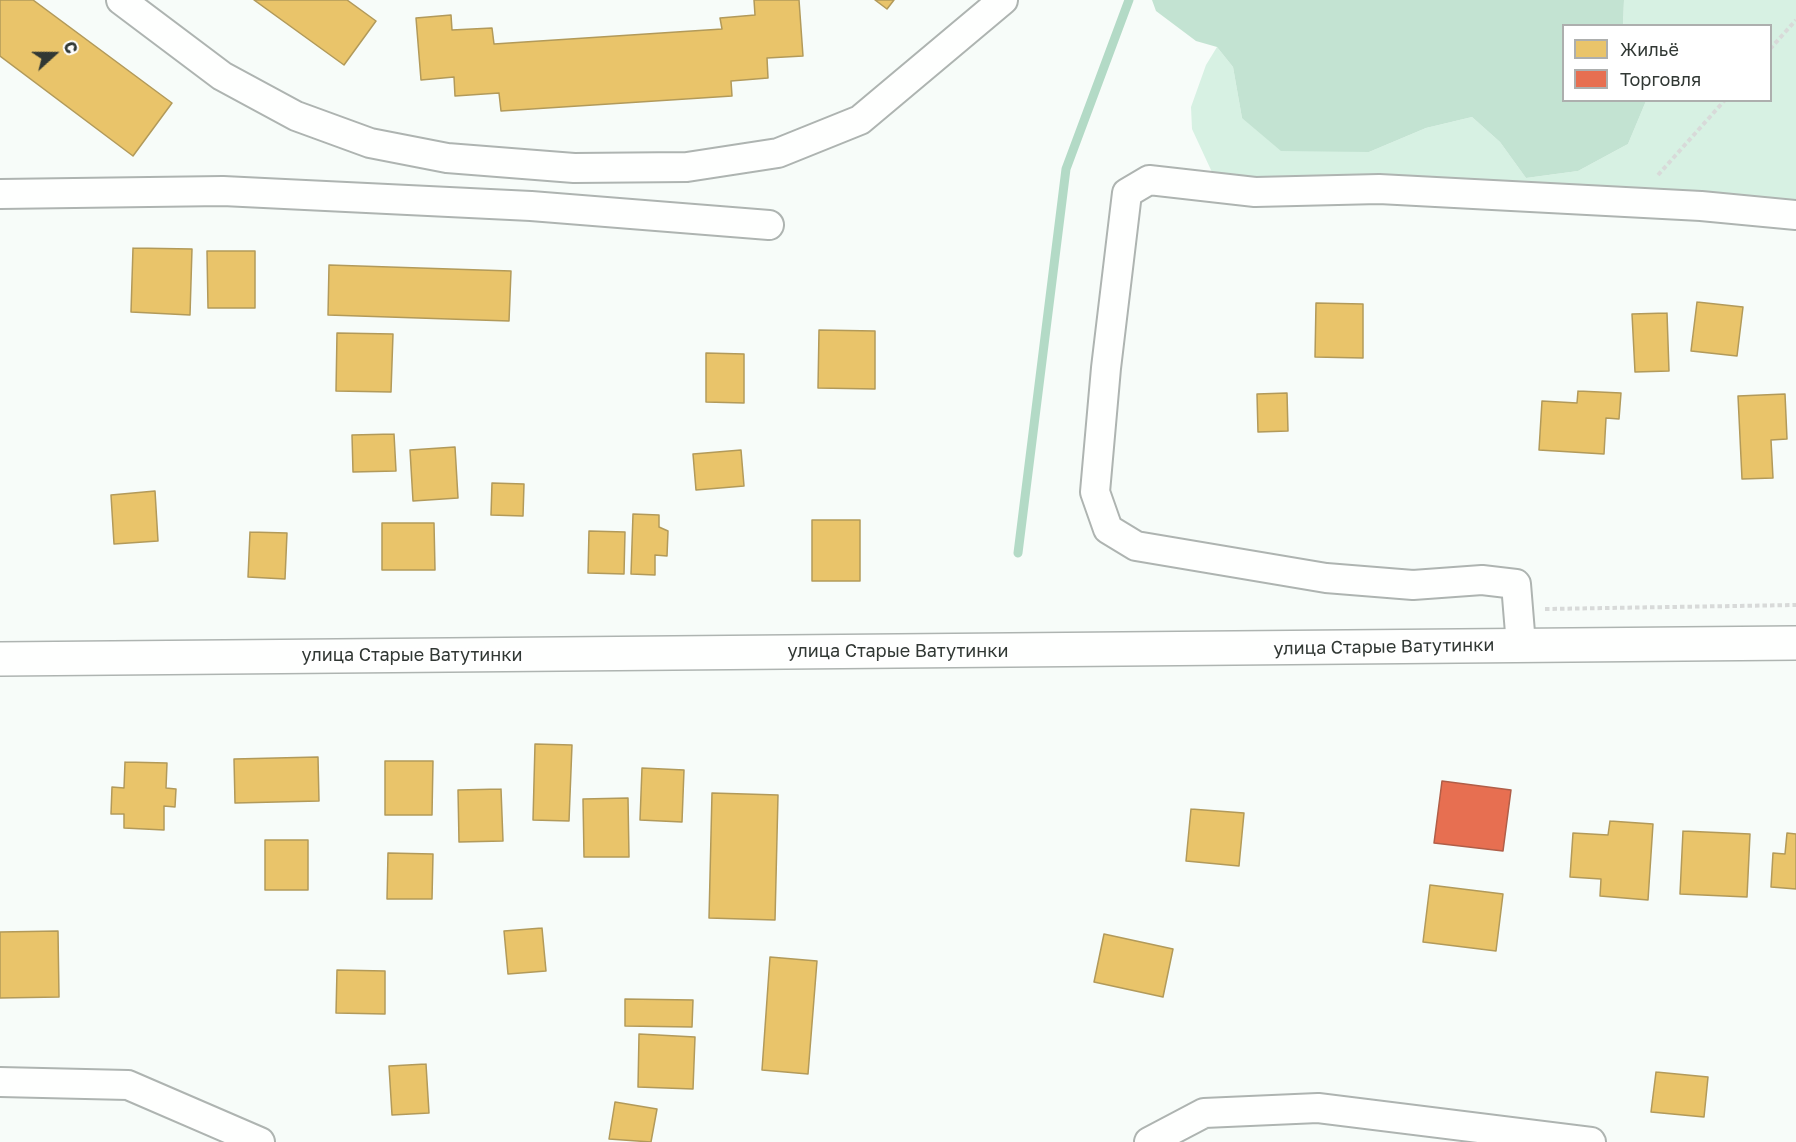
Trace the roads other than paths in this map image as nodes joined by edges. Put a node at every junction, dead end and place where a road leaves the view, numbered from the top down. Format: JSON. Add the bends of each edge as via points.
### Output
{"nodes":[{"id":1,"x":121,"y":0,"type":"edge"},
{"id":2,"x":1003,"y":0,"type":"edge"},
{"id":3,"x":0,"y":194,"type":"edge"},
{"id":4,"x":1796,"y":215,"type":"edge"},
{"id":5,"x":769,"y":225,"type":"dead end"},
{"id":6,"x":1796,"y":643,"type":"edge"},
{"id":7,"x":1521,"y":645,"type":"junction"},
{"id":8,"x":0,"y":658,"type":"edge"},
{"id":9,"x":0,"y":1082,"type":"edge"},
{"id":10,"x":1158,"y":1138,"type":"edge"},
{"id":11,"x":260,"y":1142,"type":"edge"},
{"id":12,"x":1591,"y":1142,"type":"edge"}],
"edges":[{"from":1,"to":2,"type":"street","via":[[222,76],[296,116],[370,142],[447,158],[574,168],[687,167],[778,153],[860,120]]},
{"from":3,"to":5,"type":"street","via":[[223,191],[531,206]]},
{"from":4,"to":7,"type":"street","via":[[1379,189],[1255,192],[1149,180],[1127,193],[1095,492],[1108,529],[1136,546],[1326,578],[1413,585],[1482,580],[1516,584]]},
{"from":6,"to":7,"type":"main road","name":"улица Старые Ватутинки"},
{"from":7,"to":8,"type":"main road","name":"улица Старые Ватутинки"},
{"from":9,"to":11,"type":"street","via":[[128,1085]]},
{"from":10,"to":12,"type":"street","via":[[1204,1113],[1318,1108]]}]}
